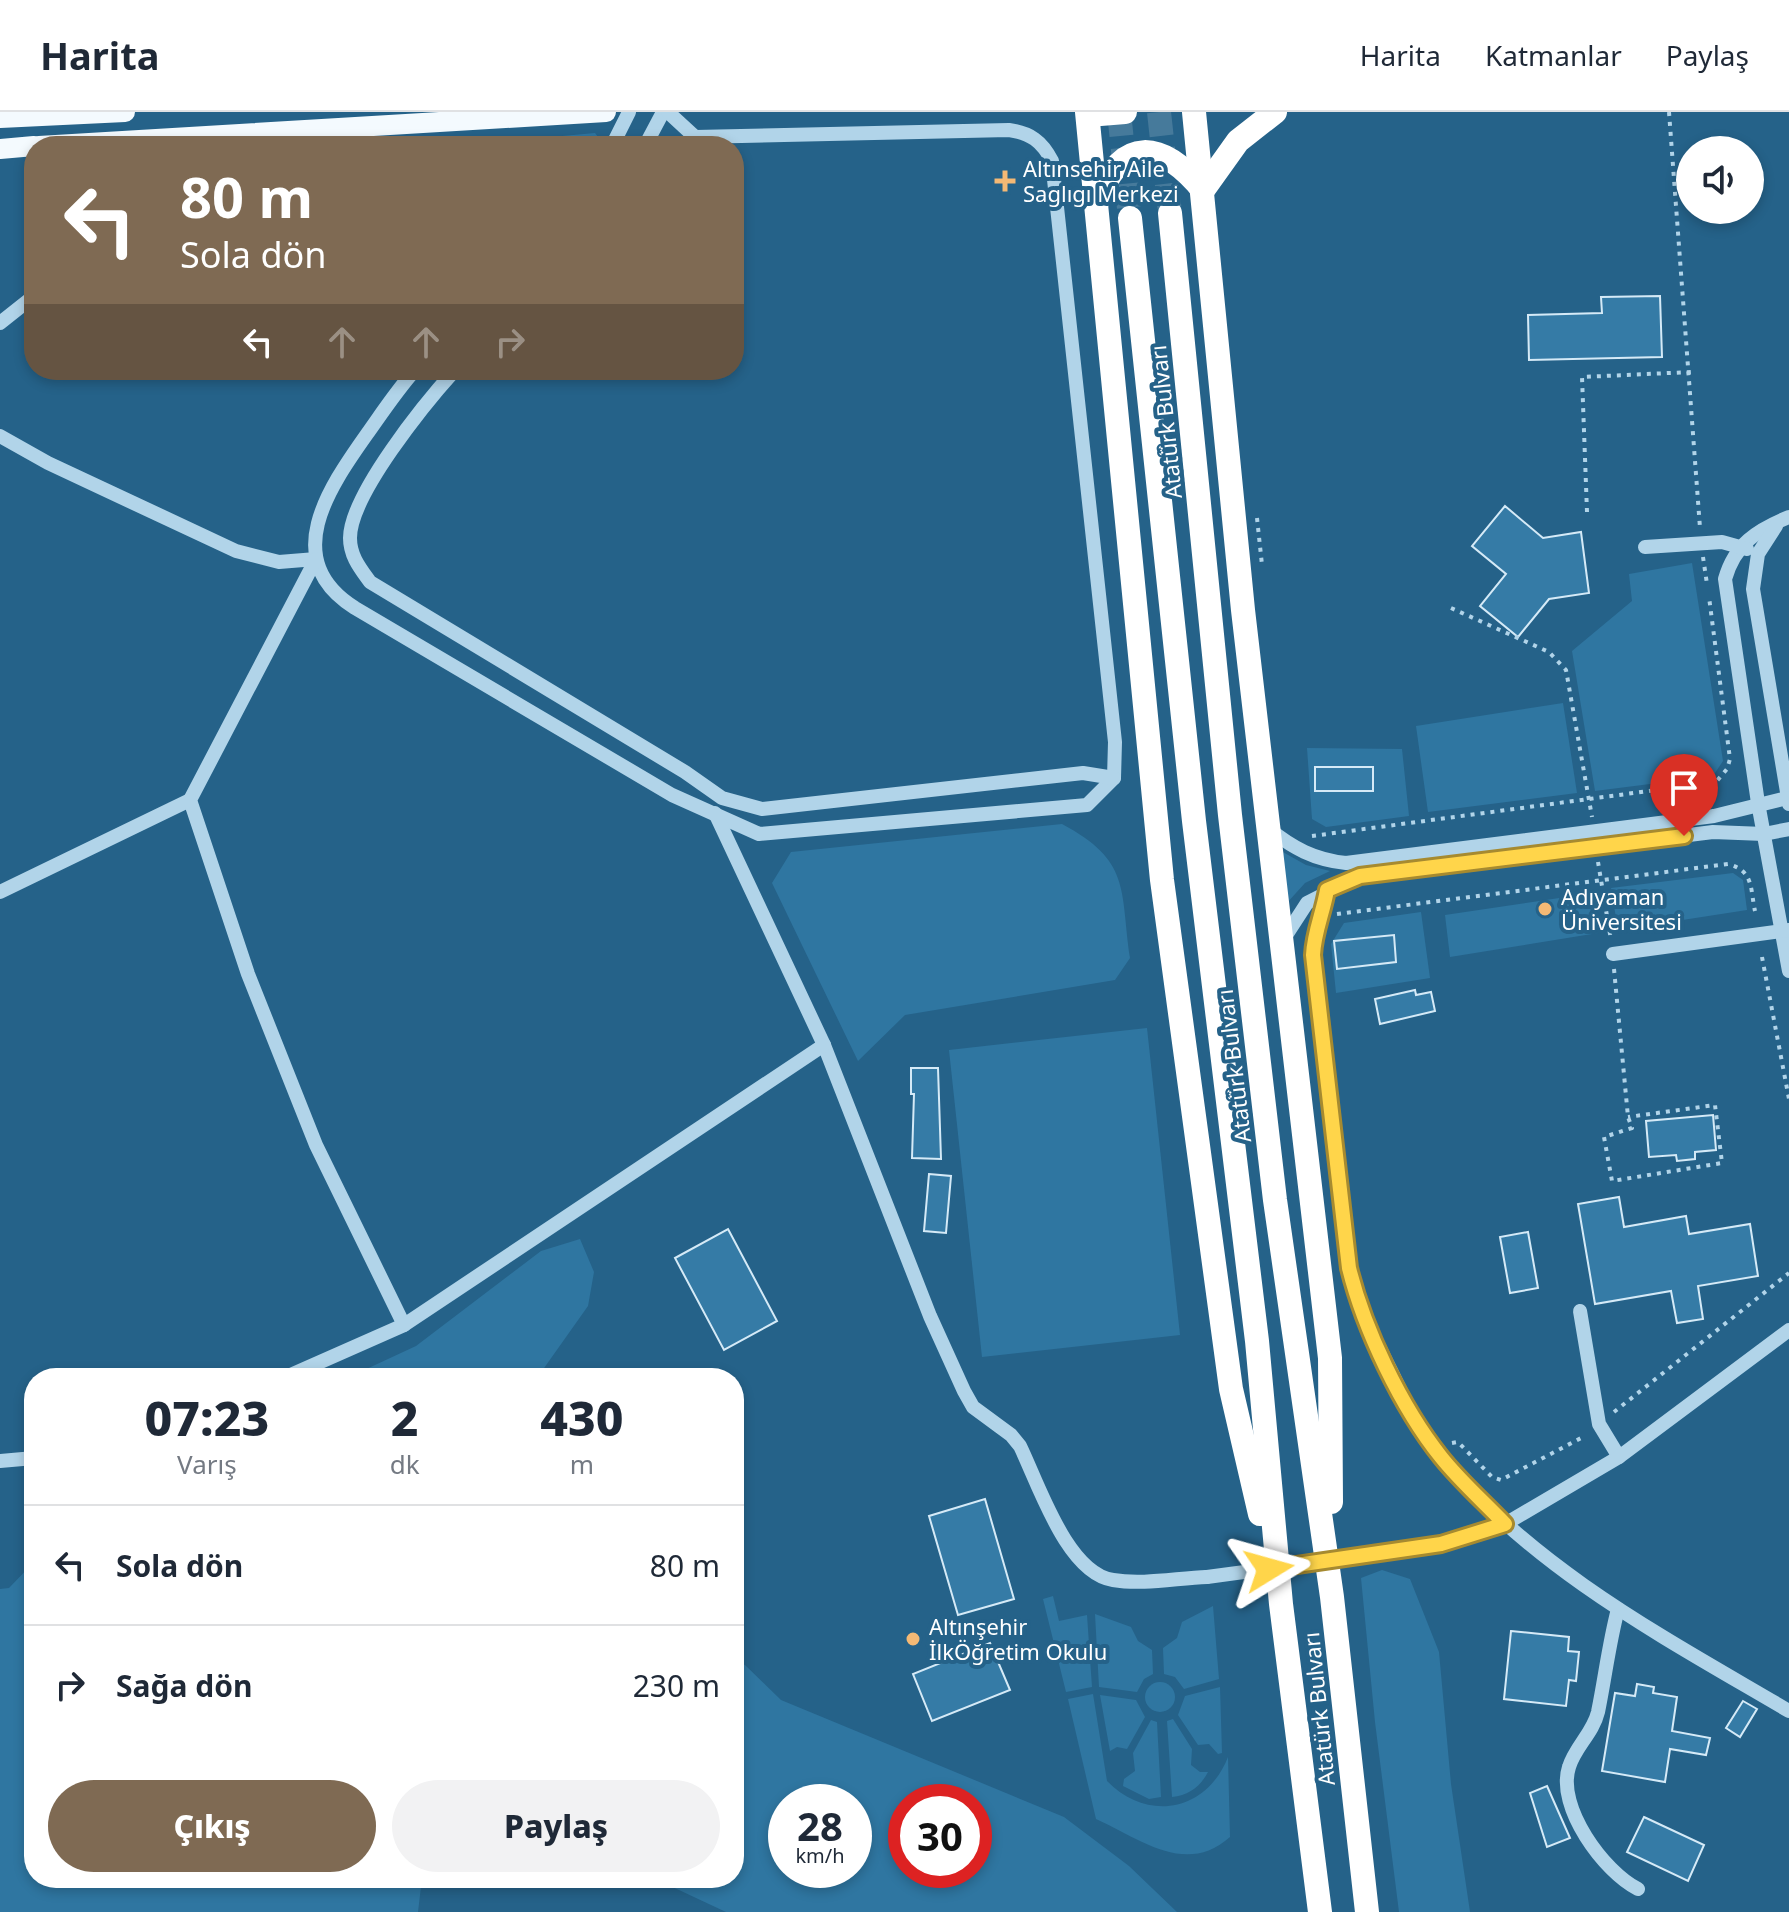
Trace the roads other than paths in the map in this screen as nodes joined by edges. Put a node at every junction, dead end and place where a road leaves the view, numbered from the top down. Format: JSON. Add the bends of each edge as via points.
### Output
{"nodes":[{"id":1,"x":125,"y":112,"type":"edge"},
{"id":2,"x":606,"y":112,"type":"edge"},
{"id":3,"x":629,"y":112,"type":"edge"},
{"id":4,"x":666,"y":112,"type":"edge"},
{"id":5,"x":1125,"y":112,"type":"edge"},
{"id":6,"x":1194,"y":112,"type":"edge"},
{"id":7,"x":1275,"y":112,"type":"edge"},
{"id":8,"x":1086,"y":113,"type":"edge"},
{"id":9,"x":0,"y":118,"type":"edge"},
{"id":10,"x":234,"y":136,"type":"edge"},
{"id":11,"x":617,"y":136,"type":"edge"},
{"id":12,"x":651,"y":136,"type":"edge"},
{"id":13,"x":694,"y":136,"type":"edge"},
{"id":14,"x":740,"y":136,"type":"edge"},
{"id":15,"x":24,"y":147,"type":"edge"},
{"id":16,"x":0,"y":149,"type":"edge"},
{"id":17,"x":1203,"y":190,"type":"junction"},
{"id":18,"x":1095,"y":208,"type":"junction"},
{"id":19,"x":1170,"y":213,"type":"tunnel mouth"},
{"id":20,"x":1130,"y":218,"type":"tunnel mouth"},
{"id":21,"x":24,"y":304,"type":"edge"},
{"id":22,"x":0,"y":323,"type":"edge"},
{"id":23,"x":408,"y":380,"type":"edge"},
{"id":24,"x":446,"y":380,"type":"edge"},
{"id":25,"x":0,"y":436,"type":"edge"},
{"id":26,"x":1786,"y":519,"type":"edge"},
{"id":27,"x":1741,"y":546,"type":"junction"},
{"id":28,"x":1645,"y":547,"type":"dead end"},
{"id":29,"x":1758,"y":554,"type":"junction"},
{"id":30,"x":316,"y":559,"type":"junction"},
{"id":31,"x":1114,"y":778,"type":"junction"},
{"id":32,"x":722,"y":798,"type":"junction"},
{"id":33,"x":190,"y":800,"type":"junction"},
{"id":34,"x":1788,"y":802,"type":"edge"},
{"id":35,"x":1758,"y":803,"type":"junction"},
{"id":36,"x":714,"y":815,"type":"junction"},
{"id":37,"x":1268,"y":828,"type":"junction"},
{"id":38,"x":1789,"y":829,"type":"edge"},
{"id":39,"x":1764,"y":834,"type":"junction"},
{"id":40,"x":1327,"y":890,"type":"junction"},
{"id":41,"x":0,"y":892,"type":"edge"},
{"id":42,"x":1785,"y":930,"type":"edge"},
{"id":43,"x":1281,"y":944,"type":"junction"},
{"id":44,"x":1613,"y":954,"type":"road end"},
{"id":45,"x":1789,"y":971,"type":"edge"},
{"id":46,"x":824,"y":1045,"type":"junction"},
{"id":47,"x":1580,"y":1311,"type":"dead end"},
{"id":48,"x":404,"y":1325,"type":"junction"},
{"id":49,"x":1789,"y":1330,"type":"edge"},
{"id":50,"x":307,"y":1368,"type":"edge"},
{"id":51,"x":1619,"y":1457,"type":"junction"},
{"id":52,"x":24,"y":1459,"type":"edge"},
{"id":53,"x":0,"y":1461,"type":"edge"},
{"id":54,"x":1505,"y":1524,"type":"junction"},
{"id":55,"x":1332,"y":1597,"type":"junction"},
{"id":56,"x":1281,"y":1604,"type":"junction"},
{"id":57,"x":1618,"y":1609,"type":"junction"},
{"id":58,"x":1789,"y":1711,"type":"edge"},
{"id":59,"x":1638,"y":1889,"type":"dead end"},
{"id":60,"x":1320,"y":1912,"type":"edge"},
{"id":61,"x":1367,"y":1912,"type":"edge"}],
"edges":[{"from":1,"to":9,"type":"main road"},
{"from":2,"to":10,"type":"main road"},
{"from":3,"to":11,"type":"street"},
{"from":4,"to":12,"type":"street"},
{"from":4,"to":13,"type":"street"},
{"from":5,"to":8,"type":"highway"},
{"from":6,"to":17,"type":"highway"},
{"from":7,"to":17,"type":"highway","via":[[1238,141]]},
{"from":8,"to":18,"type":"highway"},
{"from":14,"to":31,"type":"street","via":[[1009,130],[1023,132],[1046,149],[1052,161],[1073,340],[1115,742]]},
{"from":15,"to":16,"type":"main road"},
{"from":17,"to":18,"type":"highway","via":[[1177,162],[1144,153],[1113,169]]},
{"from":17,"to":37,"type":"highway"},
{"from":18,"to":56,"type":"highway","via":[[1162,880],[1231,1389]]},
{"from":19,"to":55,"type":"highway","name":"Atatürk Bulvarı","via":[[1275,1200]]},
{"from":20,"to":56,"type":"highway","name":"Atatürk Bulvarı","via":[[1194,821],[1257,1341]]},
{"from":21,"to":22,"type":"street"},
{"from":23,"to":30,"type":"street","via":[[326,499],[315,532]]},
{"from":24,"to":32,"type":"street","via":[[377,473],[356,511],[349,537],[354,561],[370,582]]},
{"from":25,"to":30,"type":"street","via":[[236,551],[279,562]]},
{"from":26,"to":27,"type":"street"},
{"from":26,"to":29,"type":"street"},
{"from":27,"to":28,"type":"street"},
{"from":27,"to":29,"type":"street"},
{"from":27,"to":35,"type":"street","via":[[1725,579]]},
{"from":29,"to":34,"type":"street","via":[[1754,596]]},
{"from":30,"to":33,"type":"street"},
{"from":30,"to":36,"type":"street","via":[[326,585],[355,608]]},
{"from":31,"to":32,"type":"street","via":[[1083,773],[762,809]]},
{"from":31,"to":36,"type":"street","via":[[1087,805],[759,834]]},
{"from":32,"to":36,"type":"street"},
{"from":33,"to":41,"type":"street"},
{"from":33,"to":48,"type":"street","via":[[248,974],[316,1145]]},
{"from":34,"to":35,"type":"street"},
{"from":35,"to":37,"type":"street","via":[[1714,816],[1346,863],[1314,857]]},
{"from":35,"to":39,"type":"street"},
{"from":36,"to":46,"type":"street"},
{"from":37,"to":43,"type":"highway"},
{"from":38,"to":39,"type":"street"},
{"from":39,"to":40,"type":"street","via":[[1713,832],[1360,876]]},
{"from":39,"to":42,"type":"street"},
{"from":40,"to":43,"type":"street","via":[[1307,903]]},
{"from":40,"to":54,"type":"street","via":[[1313,955],[1349,1268],[1358,1306],[1435,1448]]},
{"from":42,"to":44,"type":"street"},
{"from":42,"to":45,"type":"street"},
{"from":43,"to":55,"type":"highway","via":[[1330,1358]]},
{"from":46,"to":48,"type":"street"},
{"from":46,"to":54,"type":"street","bridge":true,"via":[[964,1391],[973,1407],[1020,1446],[1071,1551],[1084,1567],[1111,1580],[1207,1577],[1441,1544]]},
{"from":47,"to":51,"type":"street","via":[[1599,1424]]},
{"from":48,"to":50,"type":"street"},
{"from":49,"to":51,"type":"street"},
{"from":51,"to":54,"type":"street"},
{"from":52,"to":53,"type":"street"},
{"from":54,"to":57,"type":"street"},
{"from":55,"to":61,"type":"highway","name":"Atatürk Bulvarı"},
{"from":56,"to":60,"type":"highway","name":"Atatürk Bulvarı"},
{"from":57,"to":58,"type":"street"},
{"from":57,"to":59,"type":"street","via":[[1597,1716],[1572,1758],[1567,1788],[1598,1855]]}]}
